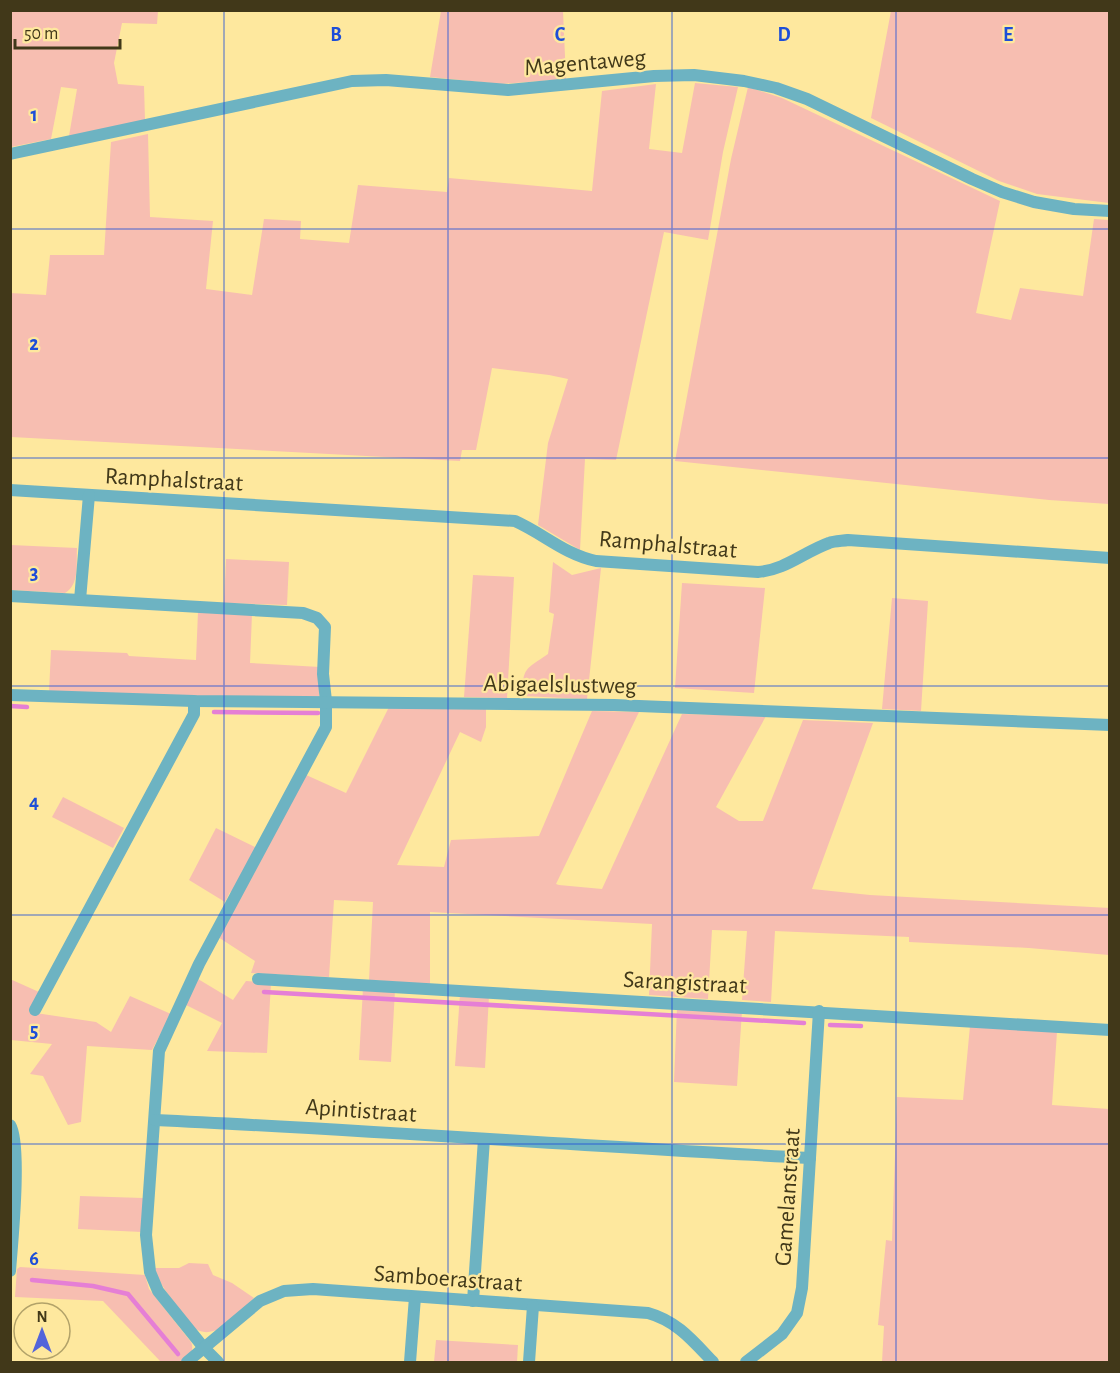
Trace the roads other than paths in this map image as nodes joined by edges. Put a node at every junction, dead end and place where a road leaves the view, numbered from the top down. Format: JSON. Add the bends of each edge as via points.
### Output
{"nodes":[{"id":1,"x":10,"y":154,"type":"edge"},
{"id":2,"x":1110,"y":211,"type":"edge"},
{"id":3,"x":10,"y":490,"type":"edge"},
{"id":4,"x":88,"y":495,"type":"junction"},
{"id":5,"x":1110,"y":558,"type":"edge"},
{"id":6,"x":10,"y":596,"type":"edge"},
{"id":7,"x":80,"y":600,"type":"junction"},
{"id":8,"x":10,"y":695,"type":"edge"},
{"id":9,"x":194,"y":701,"type":"junction"},
{"id":10,"x":327,"y":701,"type":"junction"},
{"id":11,"x":1110,"y":725,"type":"edge"},
{"id":12,"x":258,"y":979,"type":"dead end"},
{"id":13,"x":35,"y":1010,"type":"dead end"},
{"id":14,"x":819,"y":1011,"type":"junction"},
{"id":15,"x":1110,"y":1030,"type":"edge"},
{"id":16,"x":155,"y":1120,"type":"junction"},
{"id":17,"x":10,"y":1125,"type":"edge"},
{"id":18,"x":484,"y":1138,"type":"junction"},
{"id":19,"x":810,"y":1158,"type":"junction"},
{"id":20,"x":10,"y":1271,"type":"edge"},
{"id":21,"x":415,"y":1297,"type":"junction"},
{"id":22,"x":472,"y":1301,"type":"junction"},
{"id":23,"x":533,"y":1306,"type":"junction"},
{"id":24,"x":204,"y":1348,"type":"junction"},
{"id":25,"x":187,"y":1362,"type":"edge"},
{"id":26,"x":218,"y":1362,"type":"edge"},
{"id":27,"x":410,"y":1362,"type":"edge"},
{"id":28,"x":529,"y":1362,"type":"edge"},
{"id":29,"x":712,"y":1362,"type":"edge"},
{"id":30,"x":746,"y":1362,"type":"edge"}],
"edges":[{"from":1,"to":2,"type":"street","name":"Magentaweg","via":[[352,81],[508,90],[694,75],[744,81],[807,99],[972,179],[1034,202]]},
{"from":3,"to":4,"type":"street","name":"Ramphalstraat"},
{"from":4,"to":5,"type":"street","name":"Ramphalstraat","via":[[515,521],[572,554],[596,561],[758,572],[782,567],[830,543],[848,540]]},
{"from":4,"to":7,"type":"street"},
{"from":6,"to":7,"type":"street"},
{"from":7,"to":10,"type":"street","via":[[303,613],[317,618],[325,627],[323,674]]},
{"from":8,"to":9,"type":"street","name":"Abigaelslustweg"},
{"from":9,"to":10,"type":"street","name":"Abigaelslustweg"},
{"from":9,"to":13,"type":"street","via":[[194,714]]},
{"from":10,"to":11,"type":"street","name":"Abigaelslustweg","via":[[614,705]]},
{"from":10,"to":16,"type":"street","via":[[326,727],[199,964],[159,1051]]},
{"from":12,"to":14,"type":"street","name":"Sarangistraat"},
{"from":14,"to":15,"type":"street","name":"Sarangistraat"},
{"from":14,"to":19,"type":"street","name":"Gamelanstraat"},
{"from":16,"to":18,"type":"street","name":"Apintistraat"},
{"from":16,"to":24,"type":"street","via":[[146,1235],[150,1272],[158,1291]]},
{"from":17,"to":20,"type":"street","via":[[16,1152]]},
{"from":18,"to":19,"type":"street","name":"Apintistraat"},
{"from":18,"to":22,"type":"street"},
{"from":19,"to":30,"type":"street","name":"Gamelanstraat","via":[[797,1313],[782,1334]]},
{"from":21,"to":22,"type":"street","name":"Samboerastraat"},
{"from":21,"to":24,"type":"street","name":"Samboerastraat","via":[[313,1289],[284,1291],[260,1301]]},
{"from":21,"to":27,"type":"street"},
{"from":22,"to":23,"type":"street","name":"Samboerastraat"},
{"from":23,"to":28,"type":"street"},
{"from":23,"to":29,"type":"street","name":"Samboerastraat","via":[[664,1318],[682,1329]]},
{"from":24,"to":25,"type":"street","name":"Samboerastraat"},
{"from":24,"to":26,"type":"street"}]}
